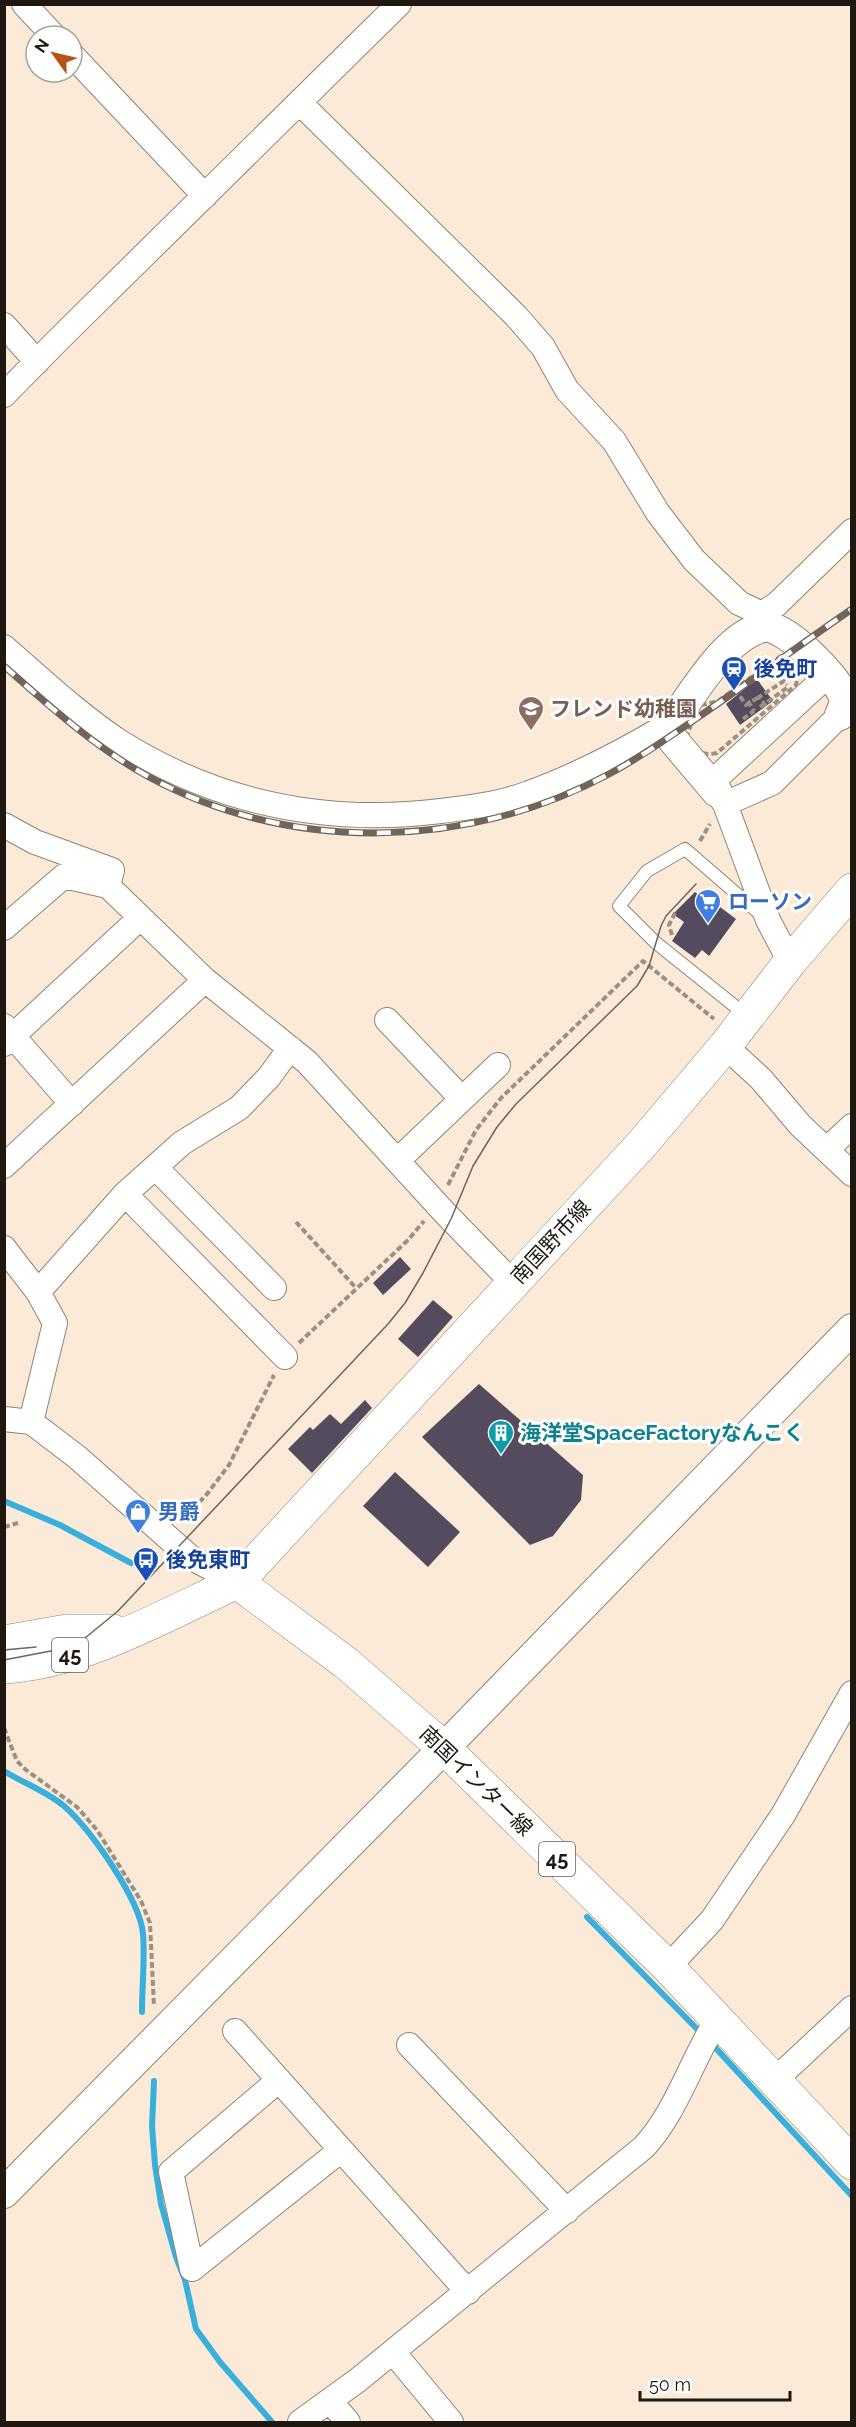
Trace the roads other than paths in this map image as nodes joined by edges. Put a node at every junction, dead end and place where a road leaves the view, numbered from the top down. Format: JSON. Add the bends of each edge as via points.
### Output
{"nodes":[{"id":1,"x":24,"y":4,"type":"edge"},
{"id":2,"x":399,"y":4,"type":"edge"},
{"id":3,"x":43,"y":24,"type":"edge"},
{"id":4,"x":84,"y":68,"type":"edge"},
{"id":5,"x":300,"y":103,"type":"junction"},
{"id":6,"x":205,"y":196,"type":"junction"},
{"id":7,"x":4,"y":325,"type":"edge"},
{"id":8,"x":37,"y":362,"type":"junction"},
{"id":9,"x":4,"y":395,"type":"edge"},
{"id":10,"x":852,"y":531,"type":"edge"},
{"id":11,"x":763,"y":620,"type":"junction"},
{"id":12,"x":4,"y":647,"type":"edge"},
{"id":13,"x":841,"y":697,"type":"edge"},
{"id":14,"x":671,"y":723,"type":"junction"},
{"id":15,"x":717,"y":793,"type":"junction"},
{"id":16,"x":4,"y":825,"type":"edge"},
{"id":17,"x":108,"y":886,"type":"junction"},
{"id":18,"x":852,"y":890,"type":"edge"},
{"id":19,"x":140,"y":918,"type":"junction"},
{"id":20,"x":768,"y":920,"type":"junction"},
{"id":21,"x":4,"y":928,"type":"edge"},
{"id":22,"x":790,"y":962,"type":"junction"},
{"id":23,"x":205,"y":980,"type":"junction"},
{"id":24,"x":387,"y":1020,"type":"dead end"},
{"id":25,"x":735,"y":1032,"type":"junction"},
{"id":26,"x":7,"y":1035,"type":"edge"},
{"id":27,"x":291,"y":1048,"type":"junction"},
{"id":28,"x":498,"y":1065,"type":"dead end"},
{"id":29,"x":462,"y":1099,"type":"junction"},
{"id":30,"x":72,"y":1104,"type":"junction"},
{"id":31,"x":852,"y":1126,"type":"edge"},
{"id":32,"x":827,"y":1149,"type":"junction"},
{"id":33,"x":398,"y":1160,"type":"junction"},
{"id":34,"x":4,"y":1166,"type":"edge"},
{"id":35,"x":155,"y":1167,"type":"junction"},
{"id":36,"x":852,"y":1174,"type":"edge"},
{"id":37,"x":125,"y":1194,"type":"junction"},
{"id":38,"x":4,"y":1248,"type":"edge"},
{"id":39,"x":513,"y":1283,"type":"junction"},
{"id":40,"x":274,"y":1288,"type":"dead end"},
{"id":41,"x":38,"y":1292,"type":"junction"},
{"id":42,"x":852,"y":1329,"type":"edge"},
{"id":43,"x":285,"y":1357,"type":"road end"},
{"id":44,"x":4,"y":1419,"type":"edge"},
{"id":45,"x":31,"y":1422,"type":"junction"},
{"id":46,"x":237,"y":1582,"type":"junction"},
{"id":47,"x":132,"y":1630,"type":"junction"},
{"id":48,"x":4,"y":1642,"type":"edge"},
{"id":49,"x":4,"y":1667,"type":"edge"},
{"id":50,"x":852,"y":1693,"type":"edge"},
{"id":51,"x":444,"y":1748,"type":"junction"},
{"id":52,"x":668,"y":1967,"type":"junction"},
{"id":53,"x":852,"y":2008,"type":"edge"},
{"id":54,"x":717,"y":2020,"type":"junction"},
{"id":55,"x":235,"y":2031,"type":"dead end"},
{"id":56,"x":409,"y":2045,"type":"dead end"},
{"id":57,"x":279,"y":2080,"type":"junction"},
{"id":58,"x":775,"y":2080,"type":"junction"},
{"id":59,"x":341,"y":2150,"type":"junction"},
{"id":60,"x":852,"y":2163,"type":"edge"},
{"id":61,"x":4,"y":2193,"type":"edge"},
{"id":62,"x":567,"y":2211,"type":"junction"},
{"id":63,"x":468,"y":2292,"type":"junction"},
{"id":64,"x":393,"y":2352,"type":"junction"},
{"id":65,"x":330,"y":2401,"type":"junction"},
{"id":66,"x":300,"y":2422,"type":"edge"},
{"id":67,"x":348,"y":2422,"type":"edge"},
{"id":68,"x":451,"y":2422,"type":"edge"}],
"edges":[{"from":1,"to":3,"type":"street"},
{"from":2,"to":5,"type":"street"},
{"from":4,"to":6,"type":"street"},
{"from":5,"to":6,"type":"street"},
{"from":5,"to":11,"type":"street","via":[[516,316],[543,347],[567,390],[614,441],[658,513],[694,560]]},
{"from":6,"to":8,"type":"street"},
{"from":7,"to":8,"type":"street"},
{"from":8,"to":9,"type":"street"},
{"from":10,"to":11,"type":"street"},
{"from":11,"to":13,"type":"street","via":[[788,635]]},
{"from":11,"to":14,"type":"street","via":[[727,649]]},
{"from":12,"to":14,"type":"street","via":[[119,741],[168,769],[207,786],[290,810],[349,816],[480,806],[528,794],[627,749]]},
{"from":13,"to":15,"type":"street"},
{"from":13,"to":15,"type":"street","via":[[772,783]]},
{"from":14,"to":15,"type":"street","via":[[673,740]]},
{"from":15,"to":20,"type":"street"},
{"from":16,"to":17,"type":"street","via":[[35,842],[112,870]]},
{"from":17,"to":19,"type":"street"},
{"from":17,"to":21,"type":"street","via":[[64,876]]},
{"from":18,"to":22,"type":"main road","name":"南国野市線"},
{"from":19,"to":23,"type":"street"},
{"from":19,"to":26,"type":"street"},
{"from":20,"to":22,"type":"street"},
{"from":20,"to":25,"type":"lane","via":[[685,849],[647,871],[619,906]]},
{"from":22,"to":25,"type":"main road","name":"南国野市線"},
{"from":23,"to":27,"type":"street"},
{"from":23,"to":30,"type":"street"},
{"from":24,"to":29,"type":"street"},
{"from":25,"to":32,"type":"street","via":[[760,1079]]},
{"from":25,"to":39,"type":"main road","name":"南国野市線","via":[[642,1144]]},
{"from":26,"to":30,"type":"street"},
{"from":27,"to":33,"type":"street"},
{"from":27,"to":35,"type":"street","via":[[238,1108],[182,1143]]},
{"from":28,"to":29,"type":"street"},
{"from":29,"to":33,"type":"street"},
{"from":30,"to":34,"type":"street"},
{"from":31,"to":32,"type":"street"},
{"from":32,"to":36,"type":"street"},
{"from":33,"to":39,"type":"street"},
{"from":35,"to":37,"type":"street"},
{"from":35,"to":40,"type":"street"},
{"from":37,"to":41,"type":"street"},
{"from":37,"to":43,"type":"street"},
{"from":38,"to":41,"type":"street"},
{"from":39,"to":46,"type":"main road","name":"南国野市線"},
{"from":41,"to":45,"type":"street","via":[[55,1323]]},
{"from":42,"to":51,"type":"street"},
{"from":44,"to":45,"type":"street"},
{"from":45,"to":46,"type":"street","via":[[77,1457],[190,1557]]},
{"from":46,"to":47,"type":"main road","number":"45"},
{"from":46,"to":51,"type":"main road","name":"南国インター線","number":"45","via":[[346,1663]]},
{"from":47,"to":48,"type":"main road","number":"45","via":[[67,1632]]},
{"from":47,"to":49,"type":"main road","number":"45","via":[[65,1658]]},
{"from":50,"to":52,"type":"street","via":[[783,1815],[712,1920]]},
{"from":51,"to":52,"type":"main road","name":"南国インター線","number":"45"},
{"from":51,"to":61,"type":"street"},
{"from":52,"to":54,"type":"main road","name":"南国インター線","number":"45"},
{"from":53,"to":58,"type":"street"},
{"from":54,"to":58,"type":"main road","name":"南国インター線","number":"45"},
{"from":54,"to":62,"type":"street","via":[[659,2131]]},
{"from":55,"to":57,"type":"street"},
{"from":56,"to":62,"type":"street"},
{"from":57,"to":59,"type":"street"},
{"from":57,"to":59,"type":"street","via":[[171,2172],[192,2270]]},
{"from":58,"to":60,"type":"main road","name":"南国インター線","number":"45"},
{"from":59,"to":63,"type":"street"},
{"from":62,"to":63,"type":"street"},
{"from":63,"to":64,"type":"street"},
{"from":64,"to":65,"type":"street"},
{"from":64,"to":68,"type":"street"},
{"from":65,"to":66,"type":"street"},
{"from":65,"to":67,"type":"street"}]}
